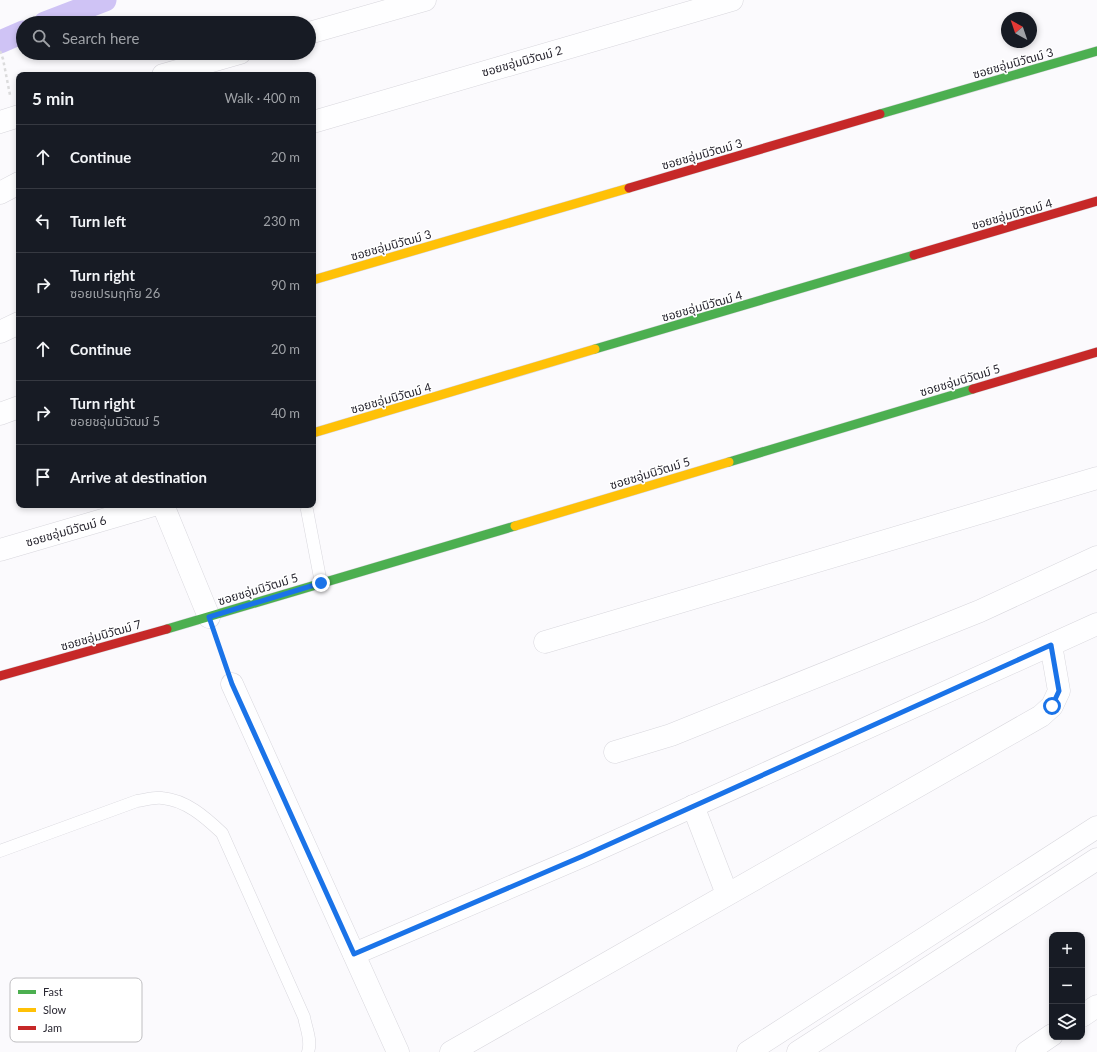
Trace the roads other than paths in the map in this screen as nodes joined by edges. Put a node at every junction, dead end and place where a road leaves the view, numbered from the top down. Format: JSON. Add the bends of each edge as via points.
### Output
{"nodes":[{"id":1,"x":425,"y":0,"type":"edge"},
{"id":2,"x":732,"y":0,"type":"edge"},
{"id":3,"x":694,"y":6,"type":"edge"},
{"id":4,"x":316,"y":31,"type":"edge"},
{"id":5,"x":1097,"y":51,"type":"edge"},
{"id":6,"x":216,"y":60,"type":"edge"},
{"id":7,"x":174,"y":72,"type":"edge"},
{"id":8,"x":316,"y":121,"type":"edge"},
{"id":9,"x":16,"y":185,"type":"edge"},
{"id":10,"x":0,"y":193,"type":"edge"},
{"id":11,"x":1097,"y":201,"type":"edge"},
{"id":12,"x":316,"y":279,"type":"edge"},
{"id":13,"x":16,"y":324,"type":"edge"},
{"id":14,"x":0,"y":332,"type":"edge"},
{"id":15,"x":1097,"y":352,"type":"edge"},
{"id":16,"x":16,"y":408,"type":"edge"},
{"id":17,"x":0,"y":414,"type":"edge"},
{"id":18,"x":316,"y":432,"type":"edge"},
{"id":19,"x":1097,"y":478,"type":"edge"},
{"id":20,"x":144,"y":508,"type":"edge"},
{"id":21,"x":164,"y":508,"type":"edge"},
{"id":22,"x":307,"y":510,"type":"dead end"},
{"id":23,"x":0,"y":550,"type":"edge"},
{"id":24,"x":1097,"y":557,"type":"edge"},
{"id":25,"x":321,"y":583,"type":"junction"},
{"id":26,"x":209,"y":617,"type":"junction"},
{"id":27,"x":1097,"y":624,"type":"edge"},
{"id":28,"x":545,"y":642,"type":"dead end"},
{"id":29,"x":1051,"y":645,"type":"junction"},
{"id":30,"x":0,"y":676,"type":"edge"},
{"id":31,"x":232,"y":684,"type":"road end"},
{"id":32,"x":615,"y":752,"type":"dead end"},
{"id":33,"x":692,"y":806,"type":"junction"},
{"id":34,"x":1097,"y":827,"type":"edge"},
{"id":35,"x":0,"y":851,"type":"edge"},
{"id":36,"x":1097,"y":860,"type":"edge"},
{"id":37,"x":727,"y":894,"type":"junction"},
{"id":38,"x":955,"y":919,"type":"junction"},
{"id":39,"x":969,"y":942,"type":"junction"},
{"id":40,"x":354,"y":954,"type":"junction"},
{"id":41,"x":1097,"y":1006,"type":"edge"},
{"id":42,"x":1085,"y":1014,"type":"edge"},
{"id":43,"x":1049,"y":1038,"type":"edge"},
{"id":44,"x":750,"y":1051,"type":"edge"},
{"id":45,"x":308,"y":1052,"type":"edge"},
{"id":46,"x":398,"y":1052,"type":"edge"},
{"id":47,"x":451,"y":1052,"type":"edge"},
{"id":48,"x":798,"y":1052,"type":"edge"},
{"id":49,"x":1027,"y":1052,"type":"edge"}],
"edges":[{"from":1,"to":4,"type":"street"},
{"from":2,"to":3,"type":"street","name":"ซอยชอุ่มนิวัฒม์ 2"},
{"from":3,"to":8,"type":"street","name":"ซอยชอุ่มนิวัฒม์ 2"},
{"from":5,"to":12,"type":"street","name":"ซอยชอุ่มนิวัฒม์ 3"},
{"from":6,"to":7,"type":"street"},
{"from":9,"to":10,"type":"street"},
{"from":11,"to":18,"type":"street","name":"ซอยชอุ่มนิวัฒม์ 4"},
{"from":13,"to":14,"type":"street"},
{"from":15,"to":25,"type":"street","name":"ซอยชอุ่มนิวัฒม์ 5"},
{"from":16,"to":17,"type":"street"},
{"from":19,"to":28,"type":"street"},
{"from":20,"to":23,"type":"street","name":"ซอยชอุ่มนิวัฒม์ 6"},
{"from":21,"to":26,"type":"street"},
{"from":22,"to":25,"type":"lane"},
{"from":24,"to":32,"type":"street","via":[[973,614],[670,735]]},
{"from":25,"to":26,"type":"street","name":"ซอยชอุ่มนิวัฒม์ 5"},
{"from":26,"to":30,"type":"street","name":"ซอยชอุ่มนิวัฒม์ 7"},
{"from":27,"to":29,"type":"street"},
{"from":29,"to":33,"type":"street"},
{"from":29,"to":37,"type":"street","via":[[1059,691],[1052,706],[1041,716]]},
{"from":31,"to":40,"type":"street"},
{"from":33,"to":37,"type":"street"},
{"from":33,"to":40,"type":"street","via":[[583,856]]},
{"from":34,"to":38,"type":"street"},
{"from":35,"to":45,"type":"lane","via":[[137,801],[161,797],[194,809],[222,833],[304,1017],[309,1041]]},
{"from":36,"to":39,"type":"street"},
{"from":37,"to":47,"type":"street"},
{"from":38,"to":39,"type":"street"},
{"from":38,"to":44,"type":"street"},
{"from":39,"to":48,"type":"street"},
{"from":40,"to":46,"type":"street"},
{"from":41,"to":42,"type":"street"},
{"from":43,"to":49,"type":"street"}]}
